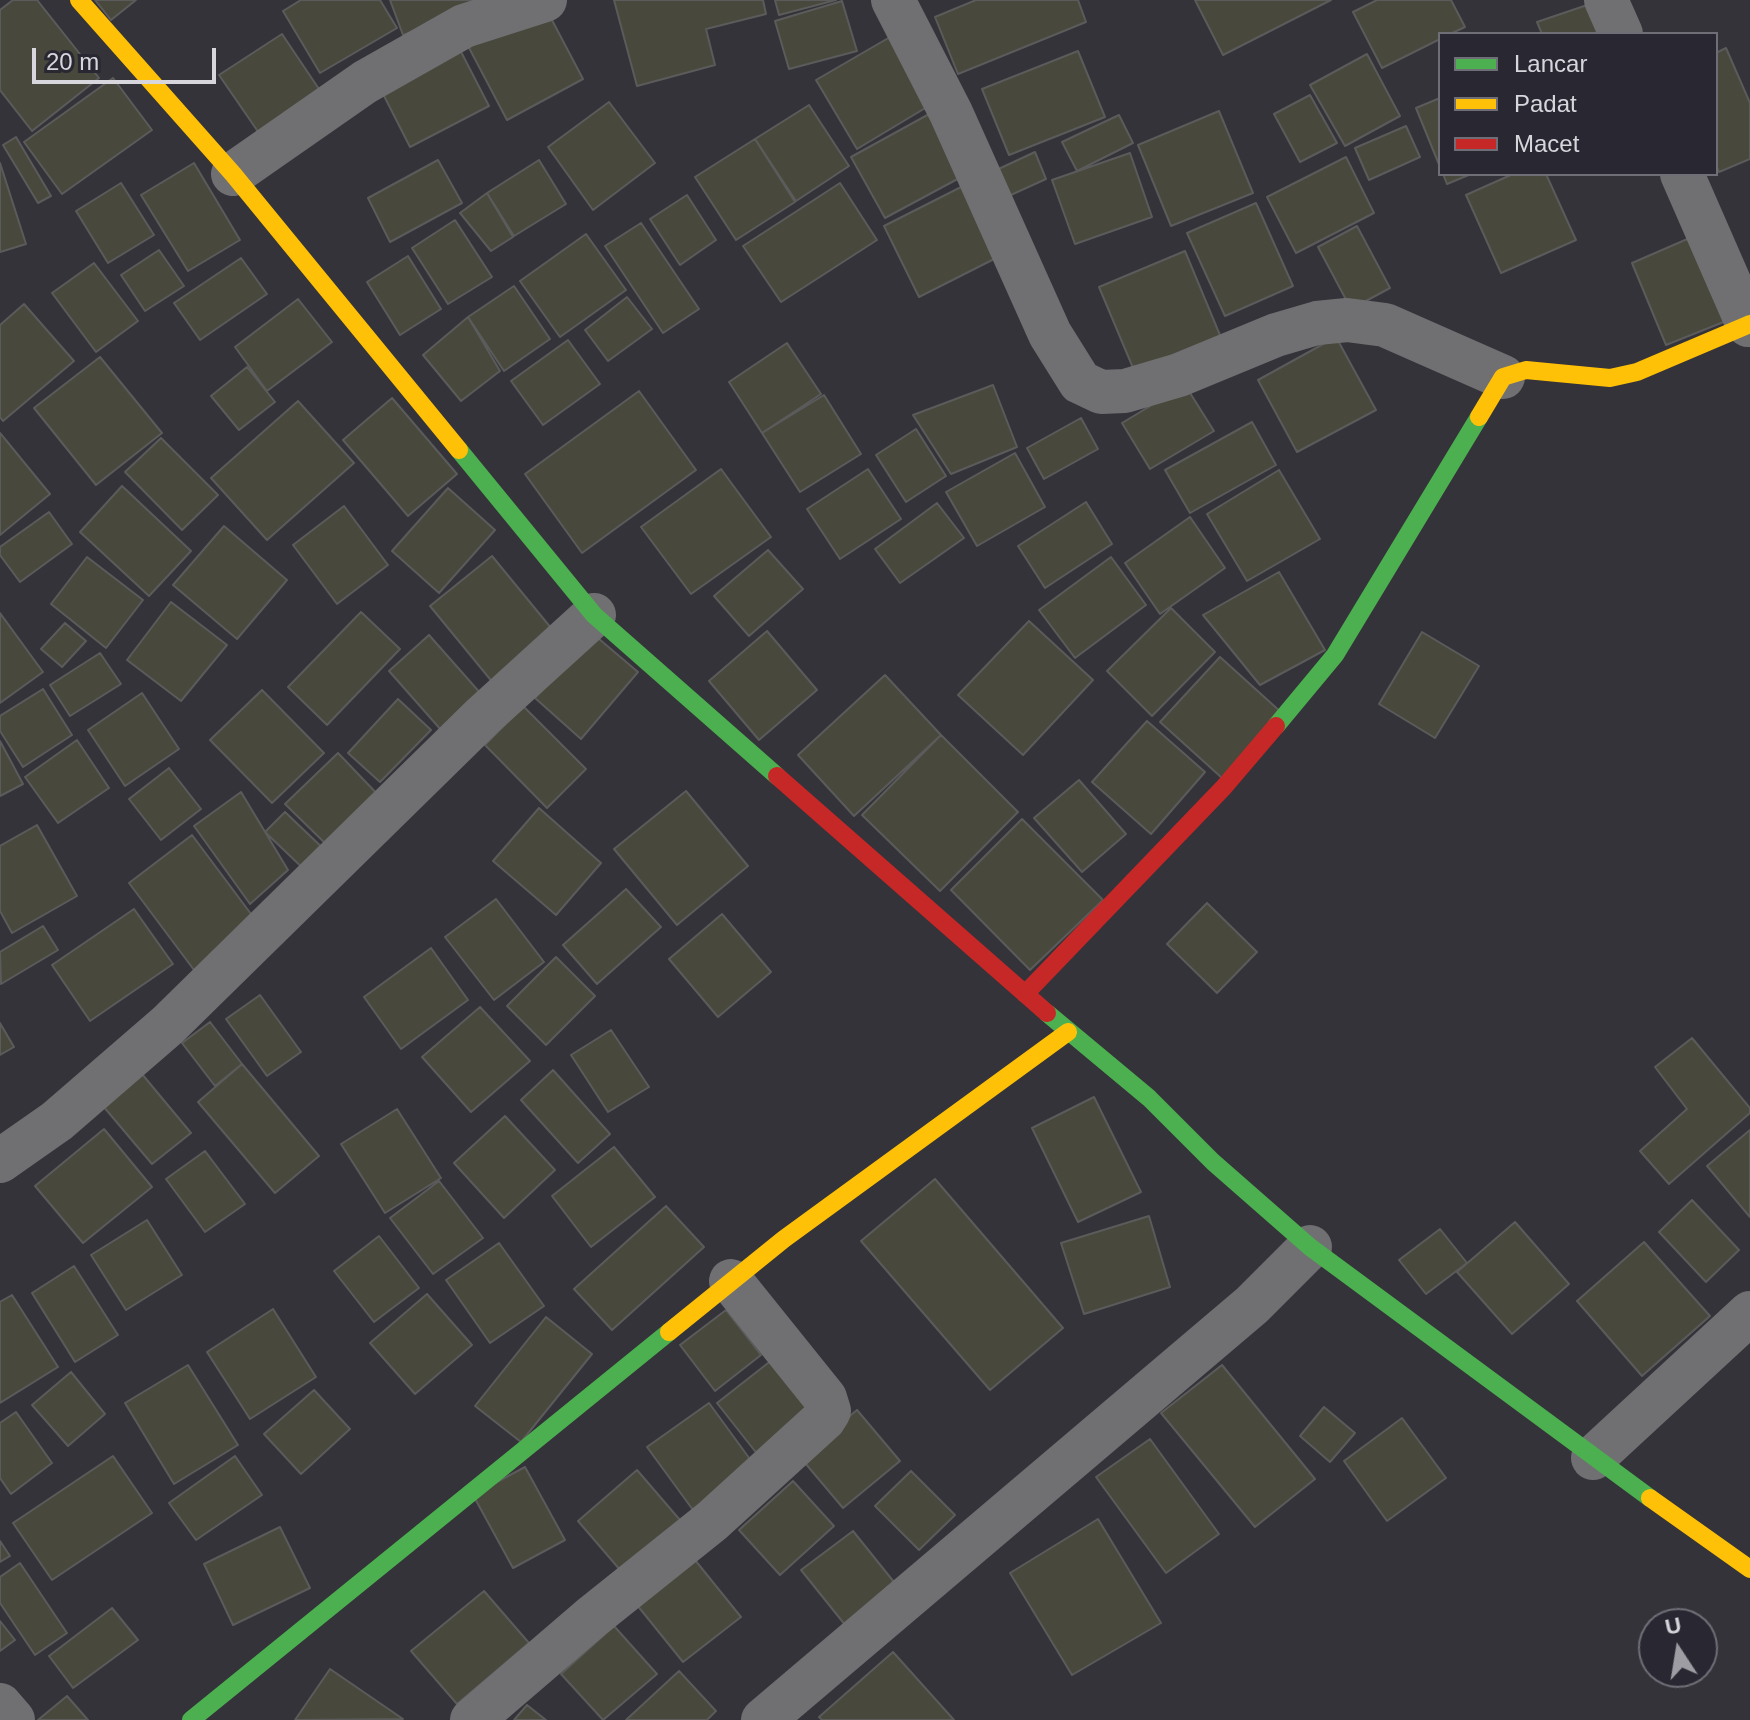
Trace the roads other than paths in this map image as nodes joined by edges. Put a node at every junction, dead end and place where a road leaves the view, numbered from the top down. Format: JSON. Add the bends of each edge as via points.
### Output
{"nodes":[{"id":1,"x":79,"y":0,"type":"edge"},
{"id":2,"x":545,"y":0,"type":"edge"},
{"id":3,"x":893,"y":0,"type":"edge"},
{"id":4,"x":1606,"y":0,"type":"edge"},
{"id":5,"x":1620,"y":32,"type":"edge"},
{"id":6,"x":233,"y":174,"type":"junction"},
{"id":7,"x":1683,"y":176,"type":"edge"},
{"id":8,"x":1749,"y":324,"type":"edge"},
{"id":9,"x":1503,"y":377,"type":"junction"},
{"id":10,"x":594,"y":615,"type":"junction"},
{"id":11,"x":1030,"y":998,"type":"junction"},
{"id":12,"x":1064,"y":1028,"type":"junction"},
{"id":13,"x":0,"y":1161,"type":"edge"},
{"id":14,"x":1310,"y":1247,"type":"junction"},
{"id":15,"x":731,"y":1281,"type":"junction"},
{"id":16,"x":1750,"y":1313,"type":"edge"},
{"id":17,"x":1593,"y":1458,"type":"junction"},
{"id":18,"x":1750,"y":1569,"type":"edge"},
{"id":19,"x":0,"y":1705,"type":"edge"},
{"id":20,"x":13,"y":1720,"type":"edge"},
{"id":21,"x":191,"y":1720,"type":"edge"},
{"id":22,"x":472,"y":1720,"type":"edge"},
{"id":23,"x":763,"y":1720,"type":"edge"}],
"edges":[{"from":1,"to":6,"type":"street"},
{"from":2,"to":6,"type":"street","via":[[464,26],[365,82]]},
{"from":3,"to":9,"type":"street","via":[[951,113],[1050,334],[1080,382],[1101,392],[1125,391],[1276,335],[1347,320],[1385,325]]},
{"from":4,"to":5,"type":"street"},
{"from":6,"to":10,"type":"street"},
{"from":7,"to":8,"type":"street"},
{"from":8,"to":9,"type":"street","via":[[1610,378],[1526,370]]},
{"from":9,"to":11,"type":"street","via":[[1335,655],[1224,787]]},
{"from":10,"to":11,"type":"street"},
{"from":10,"to":13,"type":"street","via":[[483,716],[168,1025],[57,1121]]},
{"from":11,"to":12,"type":"street"},
{"from":12,"to":14,"type":"street","via":[[1149,1098]]},
{"from":12,"to":15,"type":"street"},
{"from":14,"to":17,"type":"street"},
{"from":14,"to":23,"type":"street","via":[[1252,1305]]},
{"from":15,"to":21,"type":"street"},
{"from":15,"to":22,"type":"street","via":[[825,1398],[829,1411],[712,1521]]},
{"from":16,"to":17,"type":"street"},
{"from":17,"to":18,"type":"street"},
{"from":19,"to":20,"type":"street"}]}
